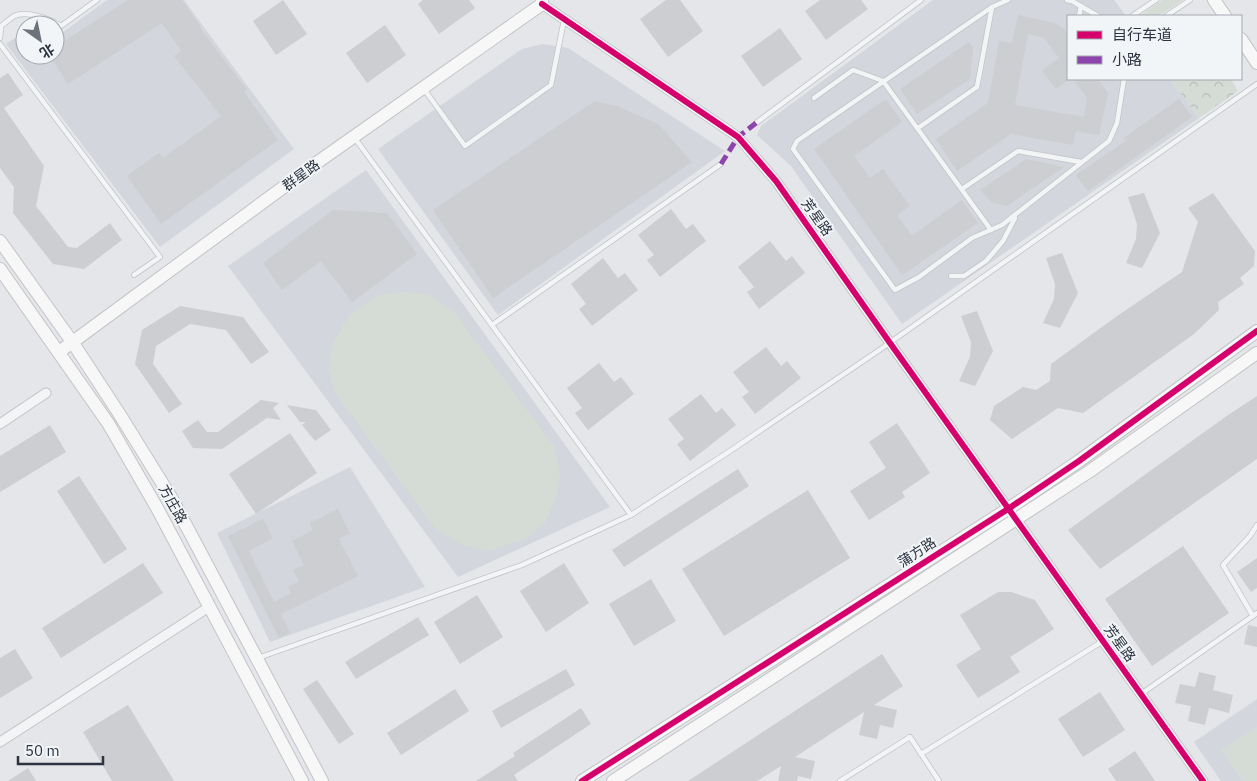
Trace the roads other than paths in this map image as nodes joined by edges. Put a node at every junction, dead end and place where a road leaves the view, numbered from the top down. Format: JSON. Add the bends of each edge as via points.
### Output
{"nodes":[{"id":1,"x":97,"y":0,"type":"edge"},
{"id":2,"x":909,"y":0,"type":"edge"},
{"id":3,"x":921,"y":0,"type":"edge"},
{"id":4,"x":1008,"y":0,"type":"edge"},
{"id":5,"x":1067,"y":0,"type":"edge"},
{"id":6,"x":1156,"y":0,"type":"edge"},
{"id":7,"x":1190,"y":0,"type":"edge"},
{"id":8,"x":1214,"y":0,"type":"edge"},
{"id":9,"x":542,"y":2,"type":"edge"},
{"id":10,"x":913,"y":6,"type":"junction"},
{"id":11,"x":1081,"y":6,"type":"junction"},
{"id":12,"x":992,"y":7,"type":"junction"},
{"id":13,"x":1079,"y":15,"type":"edge"},
{"id":14,"x":1096,"y":15,"type":"edge"},
{"id":15,"x":1134,"y":15,"type":"edge"},
{"id":16,"x":1168,"y":15,"type":"edge"},
{"id":17,"x":1224,"y":15,"type":"edge"},
{"id":18,"x":564,"y":18,"type":"junction"},
{"id":19,"x":1,"y":26,"type":"edge"},
{"id":20,"x":0,"y":38,"type":"edge"},
{"id":21,"x":1242,"y":40,"type":"edge"},
{"id":22,"x":0,"y":44,"type":"edge"},
{"id":23,"x":1257,"y":63,"type":"edge"},
{"id":24,"x":1124,"y":80,"type":"edge"},
{"id":25,"x":883,"y":81,"type":"junction"},
{"id":26,"x":1257,"y":84,"type":"edge"},
{"id":27,"x":423,"y":88,"type":"junction"},
{"id":28,"x":814,"y":98,"type":"dead end"},
{"id":29,"x":756,"y":123,"type":"dead end"},
{"id":30,"x":918,"y":128,"type":"junction"},
{"id":31,"x":354,"y":137,"type":"junction"},
{"id":32,"x":1081,"y":162,"type":"junction"},
{"id":33,"x":722,"y":164,"type":"dead end"},
{"id":34,"x":962,"y":189,"type":"junction"},
{"id":35,"x":1016,"y":215,"type":"junction"},
{"id":36,"x":991,"y":230,"type":"junction"},
{"id":37,"x":0,"y":241,"type":"edge"},
{"id":38,"x":0,"y":269,"type":"edge"},
{"id":39,"x":134,"y":275,"type":"dead end"},
{"id":40,"x":951,"y":276,"type":"dead end"},
{"id":41,"x":492,"y":325,"type":"junction"},
{"id":42,"x":1257,"y":331,"type":"edge"},
{"id":43,"x":73,"y":342,"type":"junction"},
{"id":44,"x":890,"y":343,"type":"junction"},
{"id":45,"x":59,"y":352,"type":"junction"},
{"id":46,"x":1257,"y":353,"type":"edge"},
{"id":47,"x":46,"y":393,"type":"dead end"},
{"id":48,"x":0,"y":424,"type":"edge"},
{"id":49,"x":1008,"y":509,"type":"junction"},
{"id":50,"x":631,"y":515,"type":"junction"},
{"id":51,"x":1016,"y":520,"type":"junction"},
{"id":52,"x":1257,"y":526,"type":"edge"},
{"id":53,"x":210,"y":608,"type":"junction"},
{"id":54,"x":1255,"y":615,"type":"edge"},
{"id":55,"x":1103,"y":641,"type":"junction"},
{"id":56,"x":256,"y":658,"type":"junction"},
{"id":57,"x":1141,"y":694,"type":"junction"},
{"id":58,"x":0,"y":742,"type":"edge"},
{"id":59,"x":921,"y":754,"type":"junction"},
{"id":60,"x":302,"y":781,"type":"edge"},
{"id":61,"x":322,"y":781,"type":"edge"},
{"id":62,"x":582,"y":781,"type":"edge"},
{"id":63,"x":613,"y":781,"type":"edge"},
{"id":64,"x":840,"y":781,"type":"edge"},
{"id":65,"x":939,"y":781,"type":"edge"},
{"id":66,"x":1202,"y":781,"type":"edge"}],
"edges":[{"from":1,"to":19,"type":"lane","via":[[61,26],[50,19],[16,15]]},
{"from":2,"to":10,"type":"lane"},
{"from":3,"to":10,"type":"lane"},
{"from":4,"to":12,"type":"lane"},
{"from":5,"to":11,"type":"lane"},
{"from":6,"to":15,"type":"lane"},
{"from":7,"to":16,"type":"lane"},
{"from":8,"to":17,"type":"street"},
{"from":9,"to":18,"type":"street","name":"芳星路"},
{"from":9,"to":27,"type":"street","name":"群星路"},
{"from":10,"to":29,"type":"lane"},
{"from":11,"to":13,"type":"lane"},
{"from":11,"to":14,"type":"lane"},
{"from":12,"to":25,"type":"lane"},
{"from":12,"to":30,"type":"lane","via":[[977,87]]},
{"from":18,"to":27,"type":"lane","via":[[551,85],[465,146]]},
{"from":18,"to":44,"type":"street","name":"芳星路","via":[[738,137],[776,181]]},
{"from":19,"to":20,"type":"lane"},
{"from":21,"to":23,"type":"street"},
{"from":22,"to":39,"type":"lane","via":[[160,257]]},
{"from":24,"to":32,"type":"lane","via":[[1117,123],[1109,141]]},
{"from":25,"to":28,"type":"lane","via":[[853,70]]},
{"from":25,"to":30,"type":"lane"},
{"from":25,"to":36,"type":"lane","via":[[797,141],[793,149],[895,290],[919,277],[972,238]]},
{"from":26,"to":44,"type":"lane"},
{"from":27,"to":31,"type":"street","name":"群星路"},
{"from":30,"to":34,"type":"lane"},
{"from":31,"to":41,"type":"lane"},
{"from":31,"to":43,"type":"street","name":"群星路"},
{"from":32,"to":34,"type":"lane","via":[[1018,151]]},
{"from":32,"to":35,"type":"lane"},
{"from":33,"to":41,"type":"lane"},
{"from":34,"to":36,"type":"lane"},
{"from":35,"to":36,"type":"lane"},
{"from":35,"to":40,"type":"lane","via":[[986,261],[964,276]]},
{"from":37,"to":43,"type":"street","name":"方庄路"},
{"from":38,"to":45,"type":"street","name":"方庄路"},
{"from":41,"to":50,"type":"lane"},
{"from":42,"to":49,"type":"street","name":"蒲方路"},
{"from":43,"to":45,"type":"street","name":"群星路"},
{"from":43,"to":56,"type":"street","name":"方庄路","via":[[172,499]]},
{"from":44,"to":49,"type":"street","name":"芳星路"},
{"from":44,"to":50,"type":"lane"},
{"from":45,"to":53,"type":"street","name":"方庄路","via":[[108,423]]},
{"from":46,"to":51,"type":"street","name":"蒲方路"},
{"from":47,"to":48,"type":"street"},
{"from":49,"to":51,"type":"street","name":"芳星路"},
{"from":49,"to":62,"type":"street","name":"蒲方路"},
{"from":50,"to":56,"type":"lane","via":[[522,565]]},
{"from":51,"to":55,"type":"street","name":"芳星路"},
{"from":51,"to":63,"type":"street","name":"蒲方路"},
{"from":52,"to":54,"type":"lane","via":[[1223,565]]},
{"from":53,"to":58,"type":"street"},
{"from":53,"to":60,"type":"street","name":"方庄路"},
{"from":54,"to":57,"type":"lane"},
{"from":55,"to":57,"type":"street","name":"芳星路"},
{"from":55,"to":59,"type":"lane"},
{"from":56,"to":61,"type":"street","name":"方庄路"},
{"from":57,"to":66,"type":"street","name":"芳星路"},
{"from":59,"to":64,"type":"lane","via":[[910,737]]},
{"from":59,"to":65,"type":"lane"}]}
